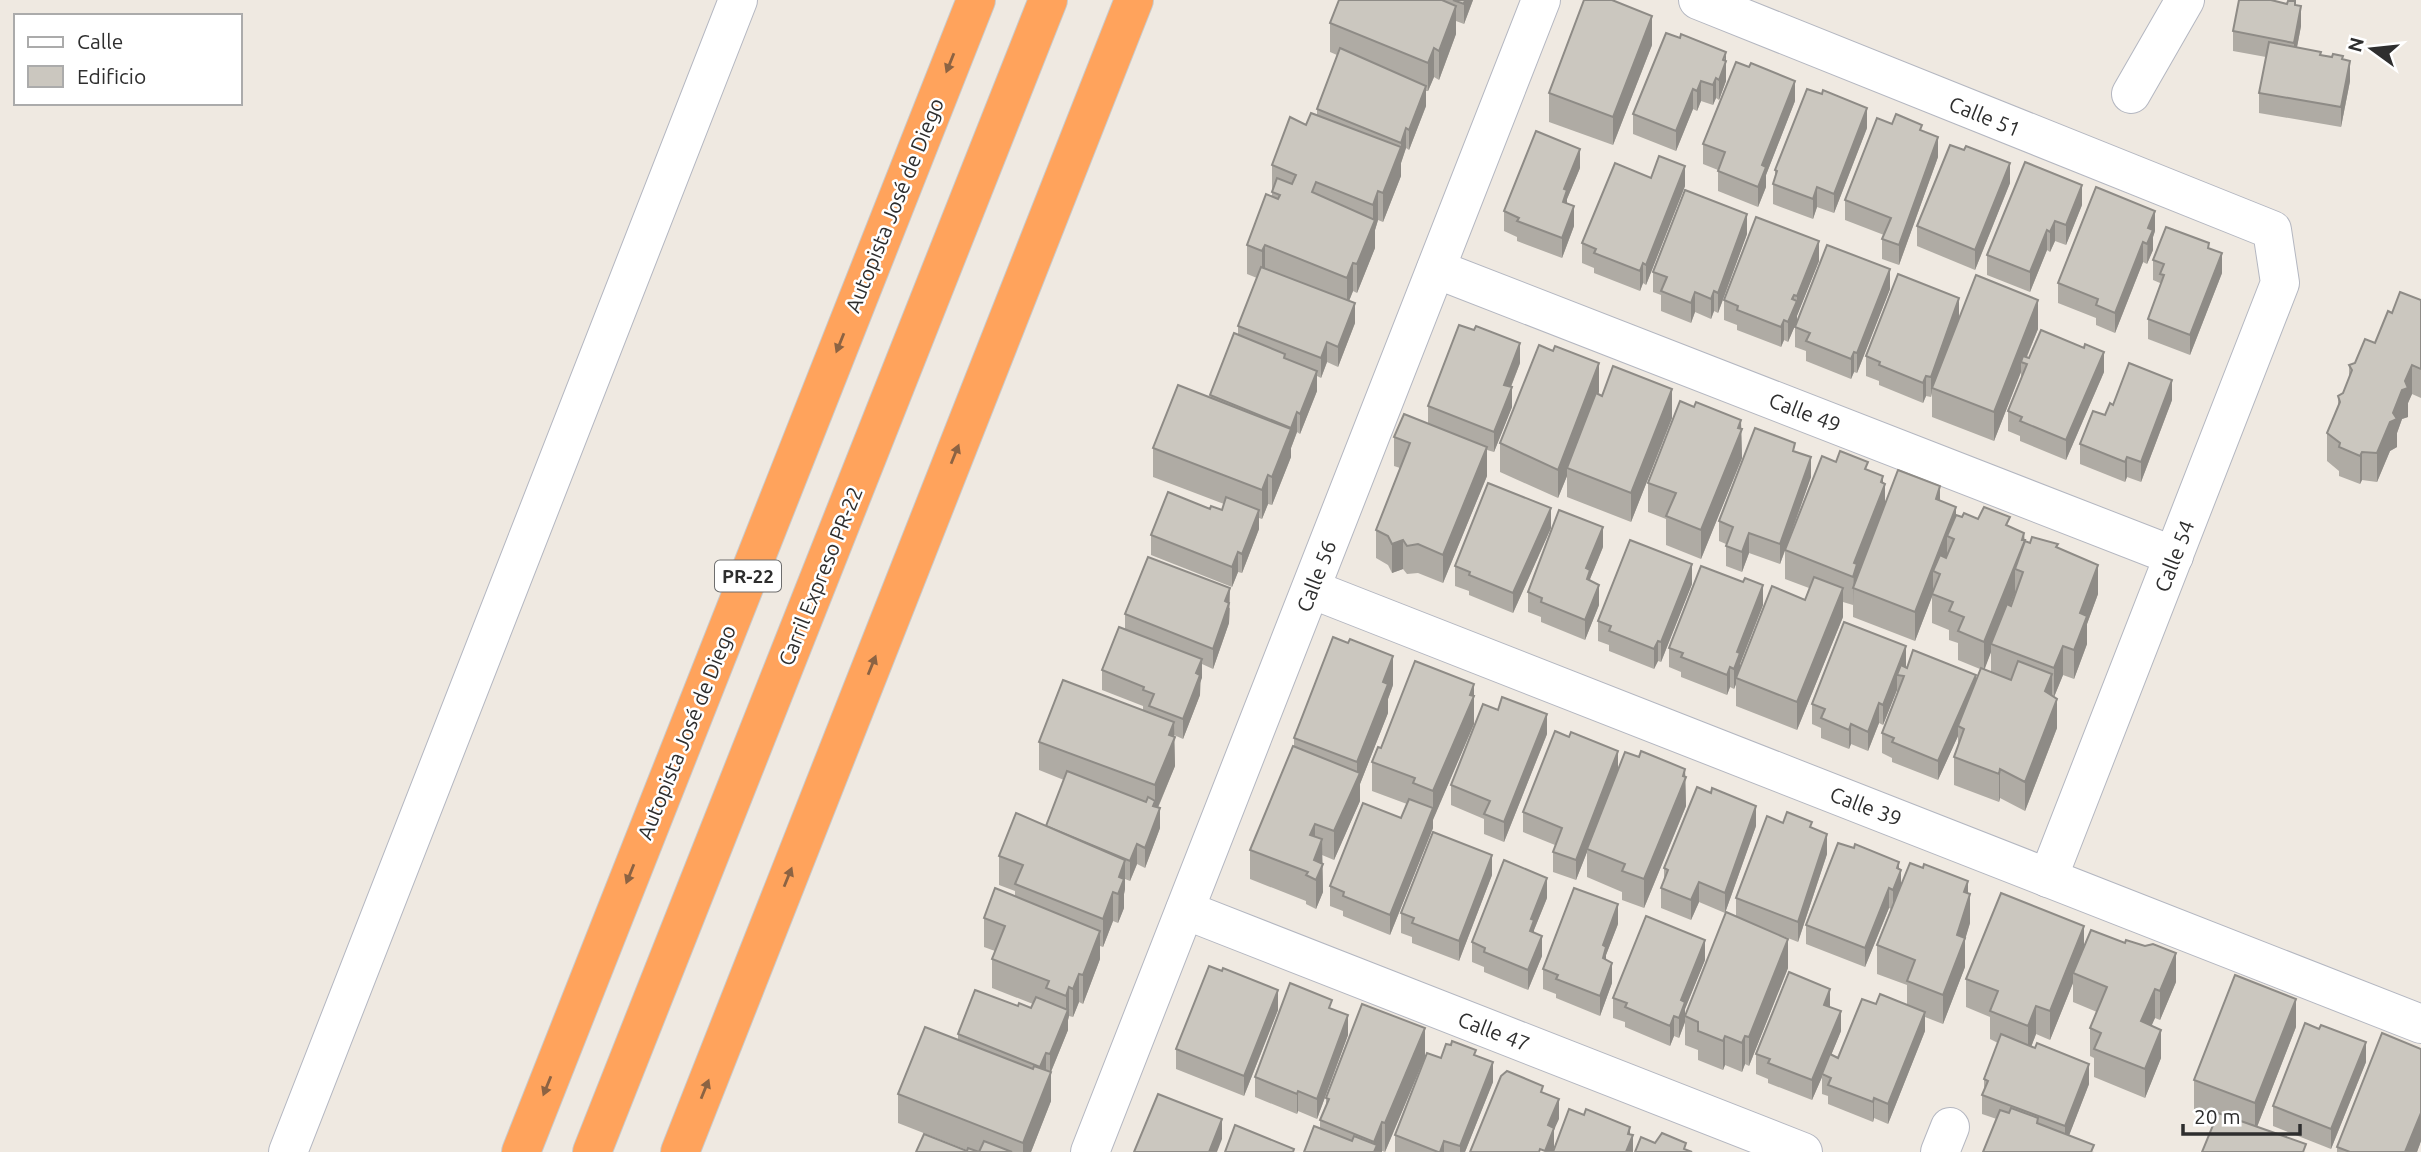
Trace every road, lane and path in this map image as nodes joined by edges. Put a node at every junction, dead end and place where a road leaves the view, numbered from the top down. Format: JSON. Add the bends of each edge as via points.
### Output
{"nodes":[{"id":1,"x":738,"y":0,"type":"edge"},
{"id":2,"x":976,"y":0,"type":"edge"},
{"id":3,"x":1048,"y":0,"type":"edge"},
{"id":4,"x":1134,"y":0,"type":"edge"},
{"id":5,"x":1541,"y":0,"type":"edge"},
{"id":6,"x":1698,"y":0,"type":"edge"},
{"id":7,"x":2185,"y":0,"type":"edge"},
{"id":8,"x":2132,"y":94,"type":"dead end"},
{"id":9,"x":2272,"y":230,"type":"joint"},
{"id":10,"x":1436,"y":269,"type":"junction"},
{"id":11,"x":2175,"y":556,"type":"junction"},
{"id":12,"x":1311,"y":589,"type":"junction"},
{"id":13,"x":2048,"y":877,"type":"junction"},
{"id":14,"x":1185,"y":910,"type":"junction"},
{"id":15,"x":2421,"y":1024,"type":"edge"},
{"id":16,"x":288,"y":1152,"type":"edge"},
{"id":17,"x":520,"y":1152,"type":"edge"},
{"id":18,"x":592,"y":1152,"type":"edge"},
{"id":19,"x":680,"y":1152,"type":"edge"},
{"id":20,"x":1090,"y":1152,"type":"edge"},
{"id":21,"x":1803,"y":1152,"type":"edge"}],
"edges":[{"from":1,"to":16,"type":"street"},
{"from":2,"to":17,"type":"highway","name":"Autopista José de Diego","number":"PR-22","one_way":true},
{"from":3,"to":18,"type":"highway","name":"Carril Expreso PR-22"},
{"from":19,"to":4,"type":"highway","one_way":true},
{"from":5,"to":10,"type":"street","name":"Calle 56"},
{"from":6,"to":9,"type":"street","name":"Calle 51"},
{"from":7,"to":8,"type":"street"},
{"from":9,"to":11,"type":"street","name":"Calle 54","via":[[2280,283]]},
{"from":10,"to":11,"type":"street","name":"Calle 49"},
{"from":10,"to":12,"type":"street","name":"Calle 56"},
{"from":11,"to":13,"type":"street","name":"Calle 54"},
{"from":12,"to":13,"type":"street","name":"Calle 39"},
{"from":12,"to":14,"type":"street","name":"Calle 56"},
{"from":13,"to":15,"type":"street","name":"Calle 39"},
{"from":14,"to":20,"type":"street","name":"Calle 56"},
{"from":14,"to":21,"type":"street","name":"Calle 47"}]}
